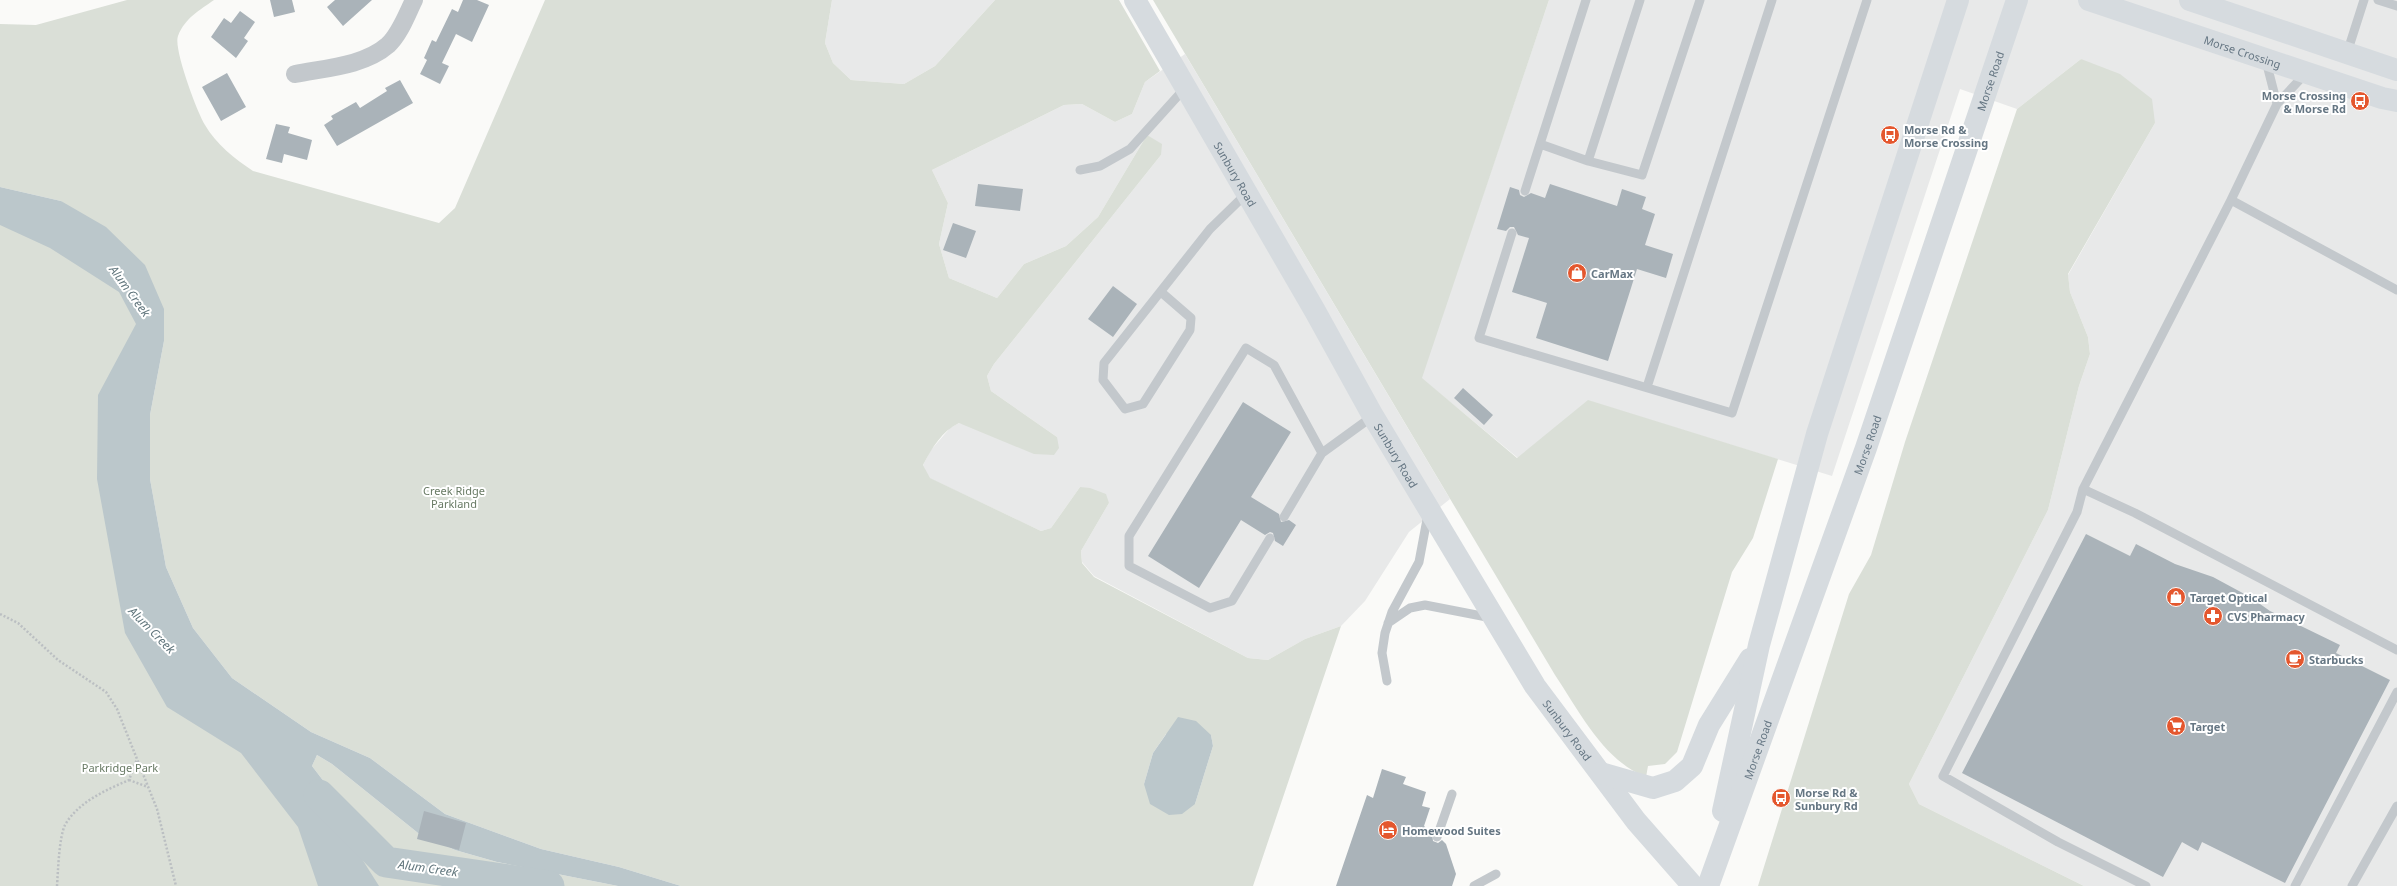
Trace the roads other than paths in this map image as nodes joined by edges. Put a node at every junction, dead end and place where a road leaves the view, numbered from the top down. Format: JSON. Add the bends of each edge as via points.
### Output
{"nodes":[{"id":1,"x":414,"y":0,"type":"edge"},
{"id":2,"x":1135,"y":0,"type":"edge"},
{"id":3,"x":1586,"y":0,"type":"edge"},
{"id":4,"x":1640,"y":0,"type":"edge"},
{"id":5,"x":1700,"y":0,"type":"edge"},
{"id":6,"x":1772,"y":0,"type":"edge"},
{"id":7,"x":1867,"y":0,"type":"edge"},
{"id":8,"x":1958,"y":0,"type":"edge"},
{"id":9,"x":2017,"y":0,"type":"edge"},
{"id":10,"x":2089,"y":0,"type":"edge"},
{"id":11,"x":2190,"y":0,"type":"edge"},
{"id":12,"x":2364,"y":0,"type":"edge"},
{"id":13,"x":2378,"y":0,"type":"edge"},
{"id":14,"x":2397,"y":6,"type":"edge"},
{"id":15,"x":2346,"y":53,"type":"junction"},
{"id":16,"x":2266,"y":59,"type":"junction"},
{"id":17,"x":2397,"y":70,"type":"edge"},
{"id":18,"x":2306,"y":73,"type":"junction"},
{"id":19,"x":295,"y":74,"type":"dead end"},
{"id":20,"x":1186,"y":87,"type":"junction"},
{"id":21,"x":2397,"y":101,"type":"edge"},
{"id":22,"x":2277,"y":104,"type":"junction"},
{"id":23,"x":1540,"y":144,"type":"junction"},
{"id":24,"x":1588,"y":161,"type":"junction"},
{"id":25,"x":1080,"y":170,"type":"dead end"},
{"id":26,"x":1525,"y":191,"type":"dead end"},
{"id":27,"x":1247,"y":193,"type":"junction"},
{"id":28,"x":2231,"y":200,"type":"junction"},
{"id":29,"x":1512,"y":233,"type":"dead end"},
{"id":30,"x":2397,"y":290,"type":"edge"},
{"id":31,"x":1161,"y":292,"type":"junction"},
{"id":32,"x":1647,"y":387,"type":"junction"},
{"id":33,"x":1373,"y":416,"type":"junction"},
{"id":34,"x":1322,"y":453,"type":"junction"},
{"id":35,"x":2083,"y":489,"type":"junction"},
{"id":36,"x":1429,"y":509,"type":"junction"},
{"id":37,"x":1284,"y":517,"type":"dead end"},
{"id":38,"x":1270,"y":538,"type":"dead end"},
{"id":39,"x":1494,"y":618,"type":"junction"},
{"id":40,"x":1388,"y":623,"type":"junction"},
{"id":41,"x":1759,"y":645,"type":"junction"},
{"id":42,"x":2397,"y":650,"type":"edge"},
{"id":43,"x":1387,"y":681,"type":"dead end"},
{"id":44,"x":2397,"y":692,"type":"edge"},
{"id":45,"x":1601,"y":773,"type":"junction"},
{"id":46,"x":1452,"y":794,"type":"dead end"},
{"id":47,"x":2397,"y":806,"type":"edge"},
{"id":48,"x":1437,"y":837,"type":"dead end"},
{"id":49,"x":1496,"y":874,"type":"dead end"},
{"id":50,"x":1474,"y":886,"type":"edge"},
{"id":51,"x":1693,"y":886,"type":"edge"},
{"id":52,"x":1707,"y":886,"type":"edge"},
{"id":53,"x":2146,"y":886,"type":"edge"},
{"id":54,"x":2295,"y":886,"type":"edge"},
{"id":55,"x":2352,"y":886,"type":"edge"}],
"edges":[{"from":1,"to":19,"type":"street","via":[[388,44],[362,59]]},
{"from":2,"to":20,"type":"main road","name":"Sunbury Road"},
{"from":3,"to":23,"type":"lane"},
{"from":4,"to":24,"type":"lane"},
{"from":5,"to":24,"type":"lane","via":[[1642,174]]},
{"from":6,"to":32,"type":"lane"},
{"from":7,"to":32,"type":"lane","via":[[1732,413]]},
{"from":8,"to":41,"type":"main road","name":"Morse Road","via":[[1817,434]]},
{"from":9,"to":52,"type":"main road","name":"Morse Road","via":[[1866,448]]},
{"from":10,"to":16,"type":"main road","name":"Morse Crossing"},
{"from":11,"to":15,"type":"main road"},
{"from":12,"to":15,"type":"lane"},
{"from":13,"to":14,"type":"lane"},
{"from":15,"to":17,"type":"main road"},
{"from":16,"to":18,"type":"main road","name":"Morse Crossing"},
{"from":16,"to":22,"type":"lane"},
{"from":18,"to":21,"type":"main road","name":"Morse Crossing"},
{"from":18,"to":22,"type":"lane"},
{"from":20,"to":25,"type":"lane","via":[[1130,149],[1100,166]]},
{"from":20,"to":27,"type":"main road","name":"Sunbury Road"},
{"from":22,"to":28,"type":"lane"},
{"from":23,"to":24,"type":"lane"},
{"from":23,"to":26,"type":"lane"},
{"from":27,"to":31,"type":"lane","via":[[1210,229]]},
{"from":27,"to":33,"type":"main road","name":"Sunbury Road"},
{"from":28,"to":30,"type":"lane"},
{"from":28,"to":35,"type":"lane"},
{"from":29,"to":32,"type":"lane","via":[[1479,338]]},
{"from":31,"to":31,"type":"lane","via":[[1104,363],[1103,380],[1125,409],[1143,404],[1190,330],[1192,318]]},
{"from":33,"to":34,"type":"lane"},
{"from":33,"to":36,"type":"main road","name":"Sunbury Road"},
{"from":34,"to":37,"type":"lane"},
{"from":34,"to":38,"type":"lane","via":[[1274,365],[1246,348],[1129,536],[1128,566],[1210,608],[1232,601]]},
{"from":35,"to":42,"type":"lane"},
{"from":35,"to":53,"type":"lane","via":[[2077,512],[1943,776],[2058,842]]},
{"from":36,"to":39,"type":"main road","name":"Sunbury Road"},
{"from":36,"to":40,"type":"lane","via":[[1419,562]]},
{"from":39,"to":40,"type":"lane","via":[[1425,605],[1410,608]]},
{"from":39,"to":45,"type":"main road","name":"Sunbury Road","via":[[1535,686]]},
{"from":40,"to":43,"type":"lane","via":[[1382,653]]},
{"from":41,"to":45,"type":"main road","via":[[1709,725],[1692,766],[1675,782],[1653,788]]},
{"from":41,"to":52,"type":"main road","name":"Morse Road"},
{"from":44,"to":54,"type":"lane"},
{"from":45,"to":51,"type":"main road","name":"Sunbury Road","via":[[1636,820]]},
{"from":46,"to":48,"type":"lane"},
{"from":47,"to":55,"type":"lane"},
{"from":49,"to":50,"type":"lane"}]}
